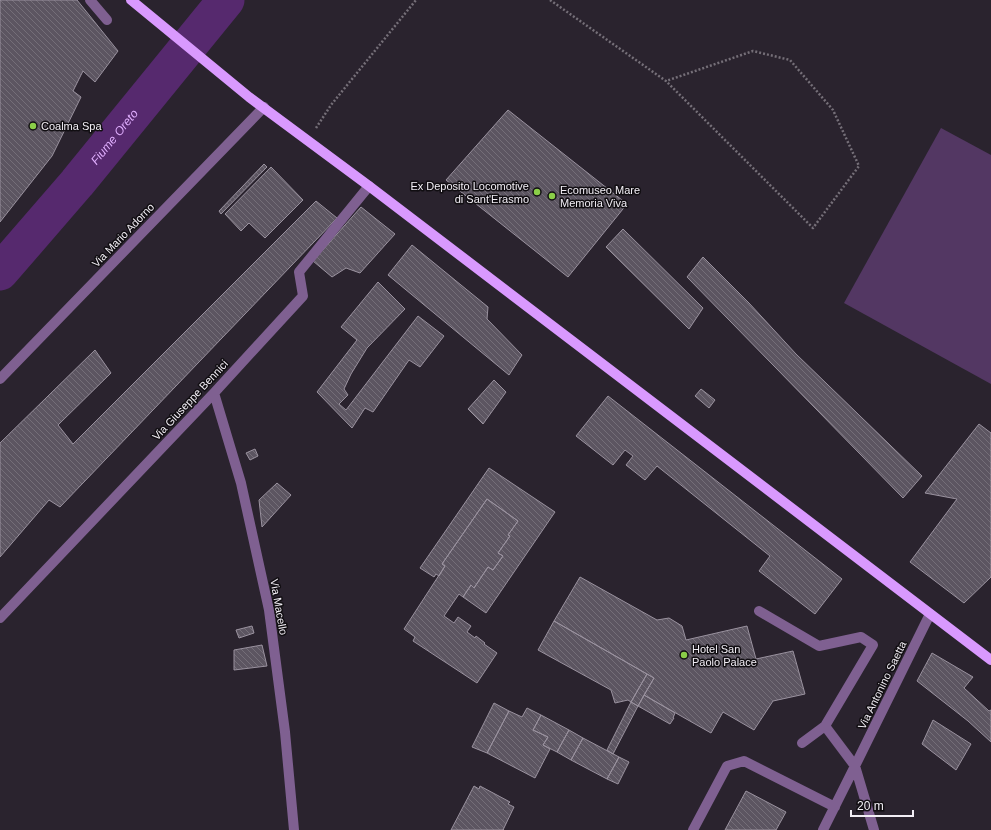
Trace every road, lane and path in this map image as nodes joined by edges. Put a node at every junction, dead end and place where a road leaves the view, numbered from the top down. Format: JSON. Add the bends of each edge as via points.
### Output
{"nodes":[{"id":1,"x":90,"y":0,"type":"edge"},
{"id":2,"x":131,"y":0,"type":"edge"},
{"id":3,"x":416,"y":0,"type":"edge"},
{"id":4,"x":550,"y":0,"type":"edge"},
{"id":5,"x":107,"y":20,"type":"dead end"},
{"id":6,"x":666,"y":81,"type":"junction"},
{"id":7,"x":264,"y":107,"type":"junction"},
{"id":8,"x":308,"y":140,"type":"junction"},
{"id":9,"x":369,"y":186,"type":"junction"},
{"id":10,"x":0,"y":379,"type":"edge"},
{"id":11,"x":214,"y":393,"type":"junction"},
{"id":12,"x":759,"y":611,"type":"dead end"},
{"id":13,"x":930,"y":614,"type":"junction"},
{"id":14,"x":0,"y":618,"type":"edge"},
{"id":15,"x":991,"y":660,"type":"edge"},
{"id":16,"x":825,"y":726,"type":"junction"},
{"id":17,"x":802,"y":743,"type":"dead end"},
{"id":18,"x":855,"y":766,"type":"junction"},
{"id":19,"x":835,"y":807,"type":"junction"},
{"id":20,"x":294,"y":830,"type":"edge"},
{"id":21,"x":693,"y":830,"type":"edge"},
{"id":22,"x":823,"y":830,"type":"edge"},
{"id":23,"x":874,"y":830,"type":"edge"}],
"edges":[{"from":1,"to":5,"type":"street"},
{"from":2,"to":7,"type":"main road"},
{"from":3,"to":8,"type":"path","via":[[331,105]]},
{"from":4,"to":6,"type":"path"},
{"from":6,"to":6,"type":"path","via":[[813,228],[859,166],[834,110],[790,60],[753,51]]},
{"from":7,"to":8,"type":"main road"},
{"from":7,"to":10,"type":"street","name":"Via Mario Adorno"},
{"from":8,"to":9,"type":"main road"},
{"from":9,"to":11,"type":"street","name":"Via Giuseppe Bennici","via":[[299,272],[303,296]]},
{"from":9,"to":13,"type":"main road"},
{"from":11,"to":14,"type":"street","name":"Via Giuseppe Bennici"},
{"from":11,"to":20,"type":"street","name":"Via Macello","via":[[241,483],[269,610],[285,732]]},
{"from":12,"to":16,"type":"street","via":[[819,646],[861,638],[873,645]]},
{"from":13,"to":15,"type":"main road"},
{"from":13,"to":18,"type":"street","name":"Via Antonino Saetta"},
{"from":16,"to":17,"type":"street"},
{"from":16,"to":18,"type":"street"},
{"from":18,"to":19,"type":"street","name":"Via Antonino Saetta"},
{"from":18,"to":23,"type":"street"},
{"from":19,"to":21,"type":"street","via":[[744,761],[727,766]]},
{"from":19,"to":22,"type":"street","name":"Via Antonino Saetta"}]}
